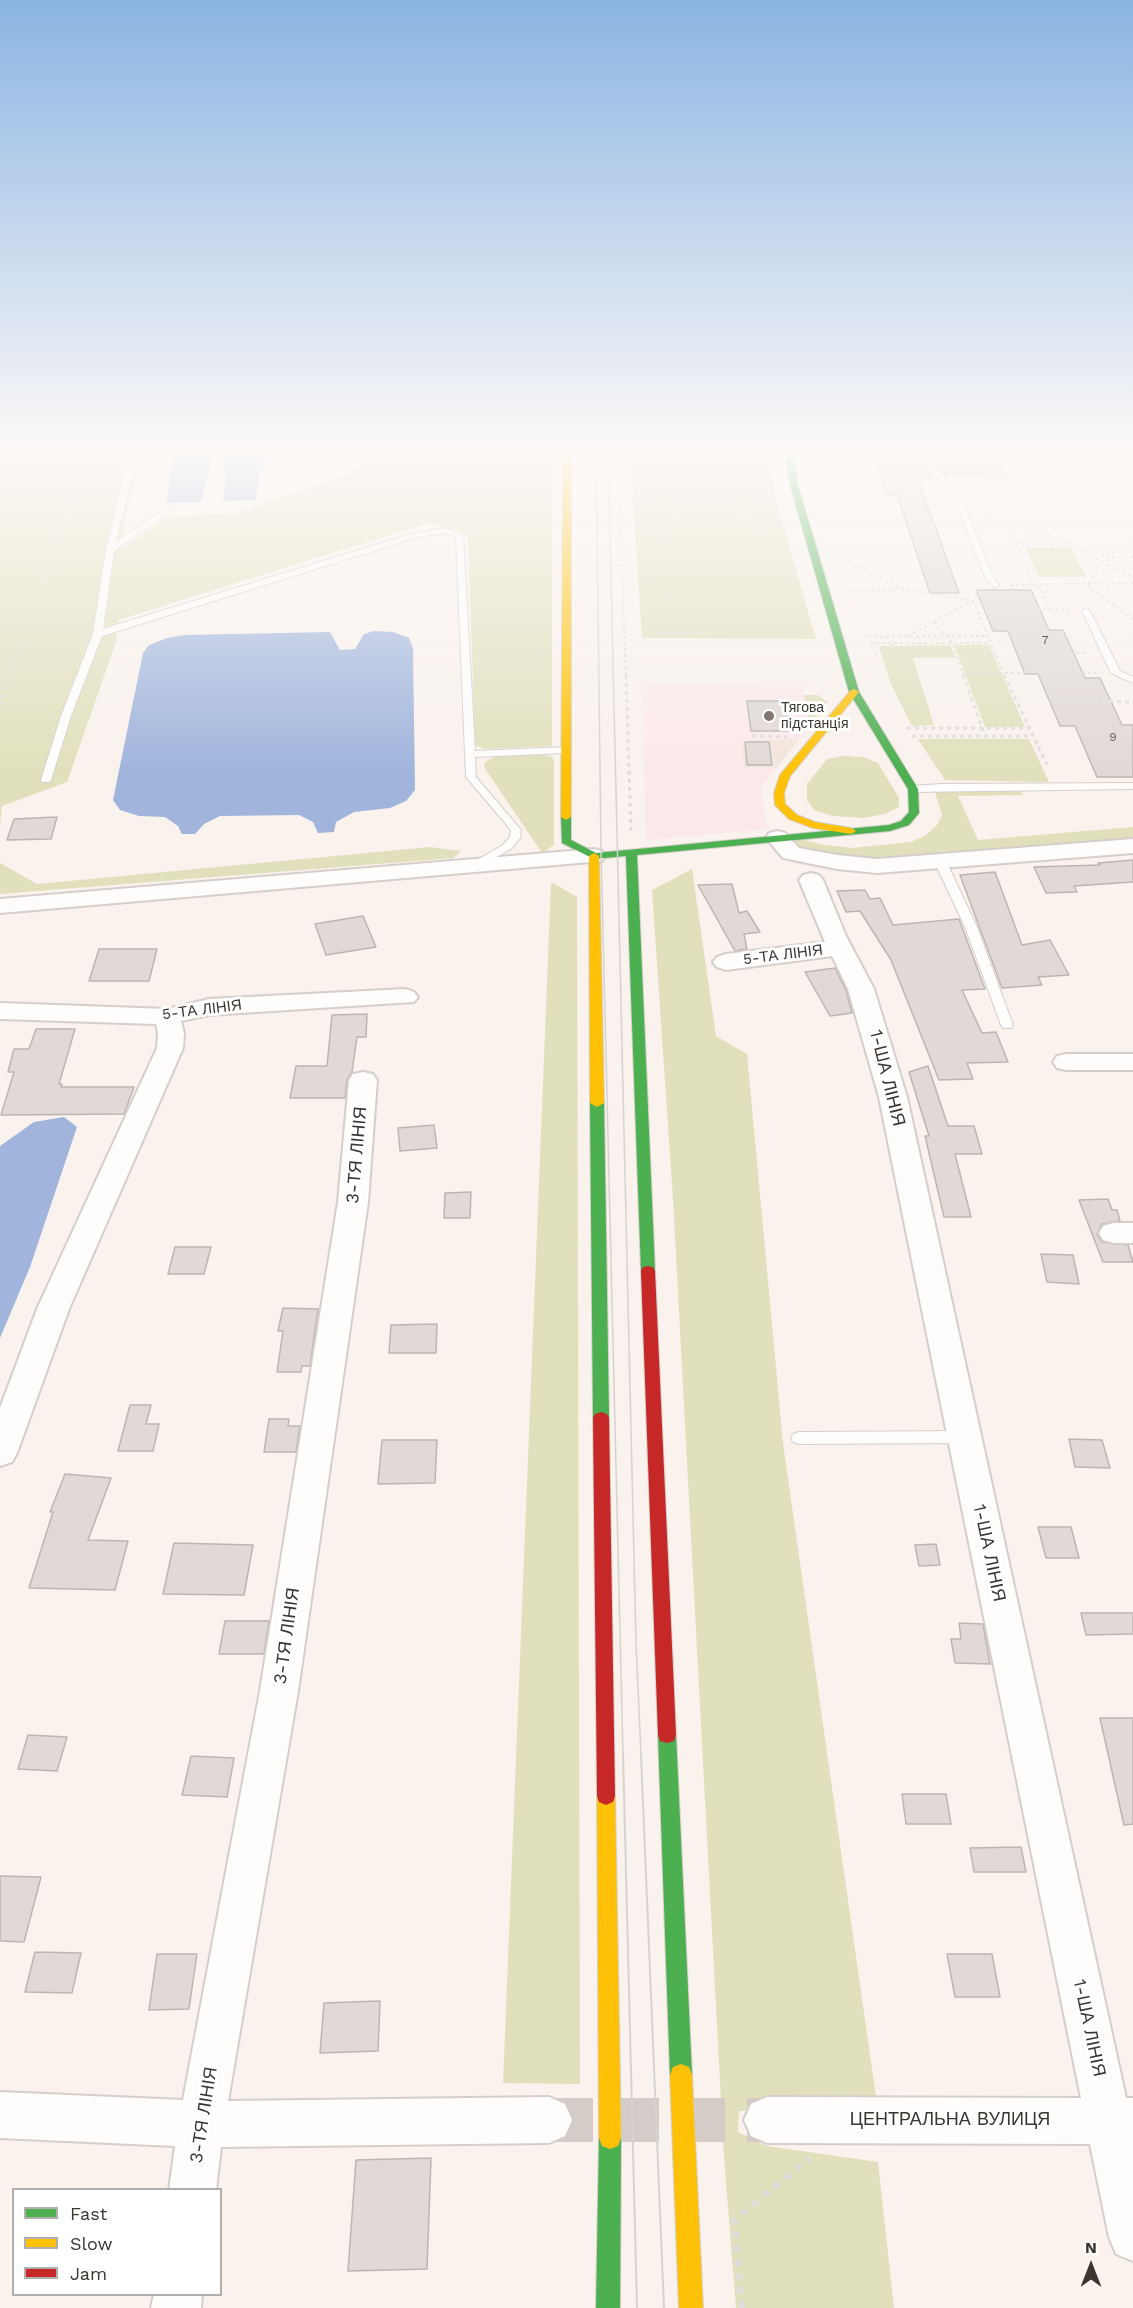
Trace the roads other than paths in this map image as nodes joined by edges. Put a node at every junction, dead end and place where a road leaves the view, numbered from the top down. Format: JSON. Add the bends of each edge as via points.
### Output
{"nodes":[{"id":1,"x":109,"y":558,"type":"edge"},
{"id":2,"x":344,"y":558,"type":"edge"},
{"id":3,"x":461,"y":558,"type":"edge"},
{"id":4,"x":567,"y":558,"type":"edge"},
{"id":5,"x":815,"y":558,"type":"edge"},
{"id":6,"x":982,"y":558,"type":"edge"},
{"id":7,"x":992,"y":581,"type":"road end"},
{"id":8,"x":1086,"y":610,"type":"road end"},
{"id":9,"x":98,"y":634,"type":"junction"},
{"id":10,"x":1133,"y":680,"type":"edge"},
{"id":11,"x":854,"y":692,"type":"junction"},
{"id":12,"x":838,"y":734,"type":"dead end"},
{"id":13,"x":861,"y":735,"type":"dead end"},
{"id":14,"x":818,"y":738,"type":"junction"},
{"id":15,"x":884,"y":742,"type":"junction"},
{"id":16,"x":566,"y":750,"type":"junction"},
{"id":17,"x":469,"y":754,"type":"junction"},
{"id":18,"x":46,"y":780,"type":"dead end"},
{"id":19,"x":1133,"y":786,"type":"edge"},
{"id":20,"x":913,"y":789,"type":"junction"},
{"id":21,"x":793,"y":817,"type":"junction"},
{"id":22,"x":845,"y":831,"type":"junction"},
{"id":23,"x":1133,"y":846,"type":"edge"},
{"id":24,"x":631,"y":852,"type":"junction"},
{"id":25,"x":785,"y":852,"type":"junction"},
{"id":26,"x":594,"y":856,"type":"junction"},
{"id":27,"x":941,"y":863,"type":"junction"},
{"id":28,"x":469,"y":868,"type":"junction"},
{"id":29,"x":0,"y":906,"type":"edge"},
{"id":30,"x":840,"y":948,"type":"junction"},
{"id":31,"x":726,"y":962,"type":"dead end"},
{"id":32,"x":405,"y":997,"type":"dead end"},
{"id":33,"x":0,"y":1011,"type":"edge"},
{"id":34,"x":167,"y":1017,"type":"junction"},
{"id":35,"x":1007,"y":1025,"type":"dead end"},
{"id":36,"x":1066,"y":1062,"type":"dead end"},
{"id":37,"x":1133,"y":1062,"type":"edge"},
{"id":38,"x":363,"y":1080,"type":"dead end"},
{"id":39,"x":965,"y":1437,"type":"junction"},
{"id":40,"x":799,"y":1438,"type":"dead end"},
{"id":41,"x":0,"y":1454,"type":"edge"},
{"id":42,"x":0,"y":2115,"type":"edge"},
{"id":43,"x":549,"y":2120,"type":"tunnel mouth"},
{"id":44,"x":767,"y":2120,"type":"tunnel mouth"},
{"id":45,"x":1120,"y":2121,"type":"edge"},
{"id":46,"x":201,"y":2124,"type":"junction"},
{"id":47,"x":192,"y":2188,"type":"edge"},
{"id":48,"x":1133,"y":2237,"type":"edge"},
{"id":49,"x":608,"y":2308,"type":"edge"},
{"id":50,"x":691,"y":2308,"type":"edge"}],
"edges":[{"from":1,"to":9,"type":"lane"},
{"from":2,"to":9,"type":"lane"},
{"from":3,"to":17,"type":"lane"},
{"from":4,"to":16,"type":"main road"},
{"from":5,"to":11,"type":"main road"},
{"from":6,"to":7,"type":"lane"},
{"from":8,"to":10,"type":"lane","via":[[1116,673]]},
{"from":9,"to":18,"type":"lane"},
{"from":11,"to":14,"type":"main road"},
{"from":11,"to":15,"type":"main road"},
{"from":12,"to":14,"type":"main road"},
{"from":13,"to":15,"type":"main road"},
{"from":14,"to":21,"type":"main road","via":[[785,775],[779,793],[780,805]]},
{"from":15,"to":20,"type":"main road"},
{"from":16,"to":17,"type":"lane"},
{"from":16,"to":26,"type":"main road","via":[[566,841]]},
{"from":17,"to":28,"type":"lane","via":[[471,777],[516,830],[507,847]]},
{"from":19,"to":20,"type":"lane"},
{"from":20,"to":22,"type":"main road","via":[[914,813],[905,823],[871,831]]},
{"from":21,"to":22,"type":"main road"},
{"from":21,"to":25,"type":"main road","via":[[777,834]]},
{"from":22,"to":25,"type":"main road"},
{"from":23,"to":27,"type":"street"},
{"from":24,"to":25,"type":"main road"},
{"from":24,"to":26,"type":"main road"},
{"from":24,"to":50,"type":"main road"},
{"from":25,"to":27,"type":"street","via":[[878,866]]},
{"from":25,"to":30,"type":"street","name":"1-ША ЛІНІЯ"},
{"from":26,"to":28,"type":"street"},
{"from":26,"to":49,"type":"main road","via":[[610,2091]]},
{"from":27,"to":35,"type":"lane","via":[[971,927]]},
{"from":28,"to":29,"type":"street"},
{"from":30,"to":31,"type":"street","name":"5-ТА ЛІНІЯ"},
{"from":30,"to":39,"type":"street","name":"1-ША ЛІНІЯ","via":[[864,997],[893,1097]]},
{"from":32,"to":34,"type":"street","name":"5-ТА ЛІНІЯ","via":[[208,1007]]},
{"from":33,"to":34,"type":"street","name":"5-ТА ЛІНІЯ"},
{"from":34,"to":41,"type":"street","via":[[170,1048],[53,1309]]},
{"from":36,"to":37,"type":"street"},
{"from":38,"to":46,"type":"street","name":"3-ТЯ ЛІНІЯ","via":[[353,1202],[279,1691]]},
{"from":39,"to":40,"type":"lane"},
{"from":39,"to":45,"type":"street","name":"1-ША ЛІНІЯ"},
{"from":42,"to":46,"type":"street"},
{"from":43,"to":46,"type":"street"},
{"from":44,"to":45,"type":"street","name":"ЦЕНТРАЛЬНА ВУЛИЦЯ"},
{"from":45,"to":48,"type":"street","name":"1-ША ЛІНІЯ"},
{"from":46,"to":47,"type":"street","name":"3-ТЯ ЛІНІЯ"}]}
